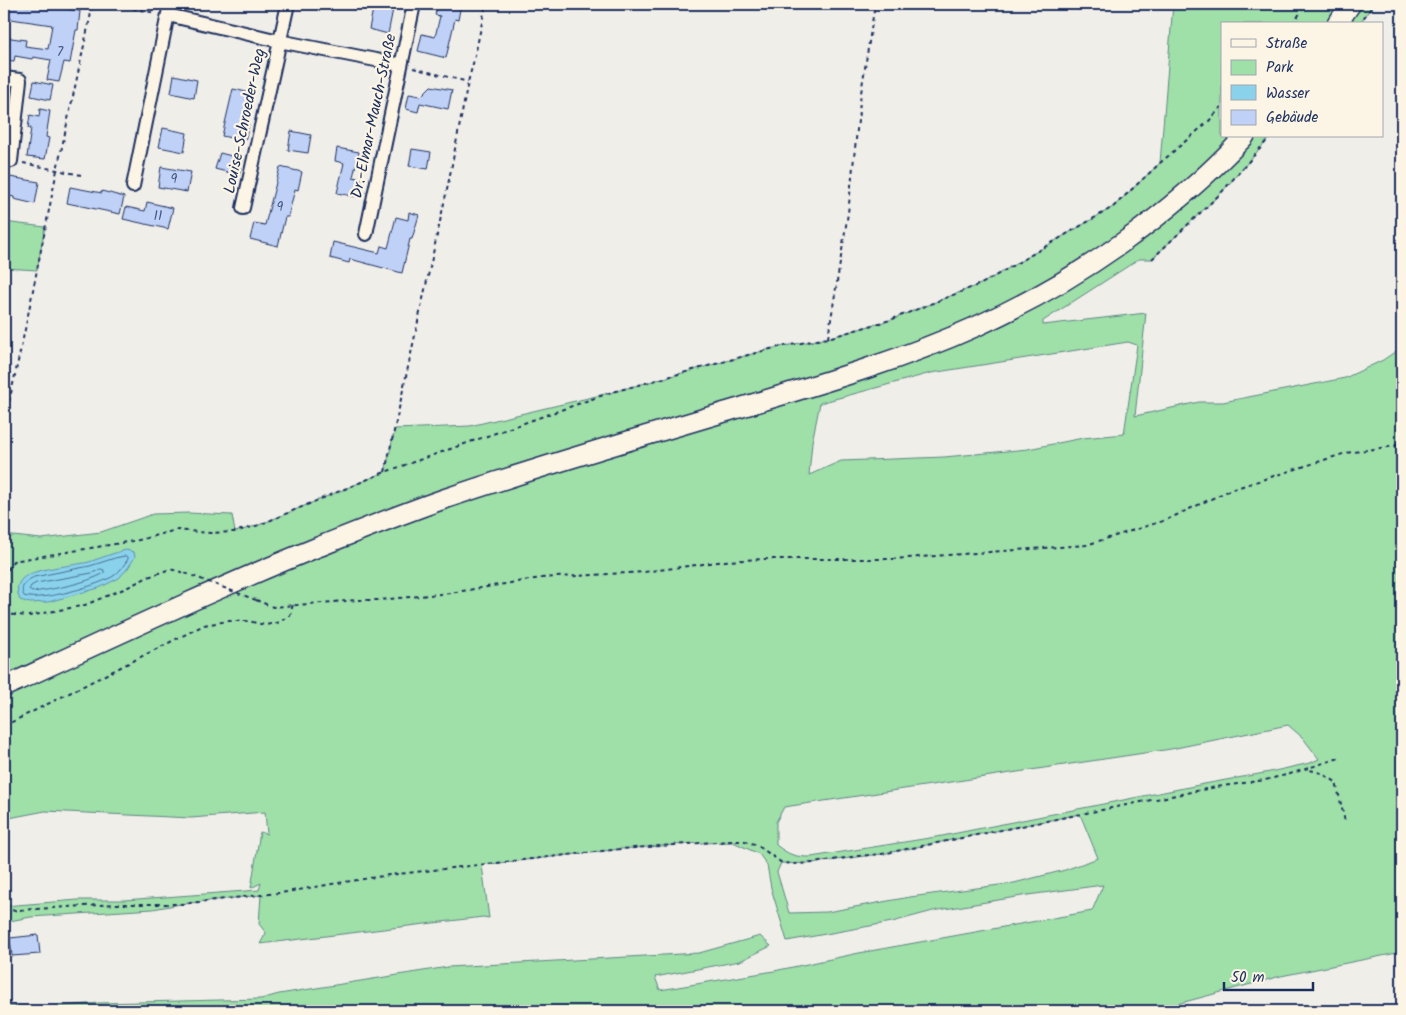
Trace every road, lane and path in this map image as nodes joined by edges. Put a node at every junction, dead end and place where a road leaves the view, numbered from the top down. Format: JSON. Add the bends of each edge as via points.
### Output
{"nodes":[{"id":1,"x":93,"y":4,"type":"edge"},
{"id":2,"x":109,"y":4,"type":"edge"},
{"id":3,"x":288,"y":4,"type":"edge"},
{"id":4,"x":414,"y":4,"type":"edge"},
{"id":5,"x":486,"y":4,"type":"edge"},
{"id":6,"x":875,"y":4,"type":"edge"},
{"id":7,"x":1306,"y":4,"type":"edge"},
{"id":8,"x":1351,"y":4,"type":"edge"},
{"id":9,"x":1374,"y":4,"type":"edge"},
{"id":10,"x":169,"y":10,"type":"edge"},
{"id":11,"x":1294,"y":22,"type":"edge"},
{"id":12,"x":1338,"y":22,"type":"edge"},
{"id":13,"x":1360,"y":22,"type":"edge"},
{"id":14,"x":279,"y":41,"type":"junction"},
{"id":15,"x":401,"y":65,"type":"junction"},
{"id":16,"x":4,"y":78,"type":"edge"},
{"id":17,"x":468,"y":82,"type":"junction"},
{"id":18,"x":1221,"y":107,"type":"edge"},
{"id":19,"x":1243,"y":138,"type":"edge"},
{"id":20,"x":1269,"y":138,"type":"edge"},
{"id":21,"x":10,"y":161,"type":"joint"},
{"id":22,"x":57,"y":170,"type":"junction"},
{"id":23,"x":81,"y":175,"type":"dead end"},
{"id":24,"x":133,"y":186,"type":"dead end"},
{"id":25,"x":243,"y":208,"type":"dead end"},
{"id":26,"x":366,"y":234,"type":"dead end"},
{"id":27,"x":1152,"y":259,"type":"dead end"},
{"id":28,"x":828,"y":338,"type":"junction"},
{"id":29,"x":4,"y":425,"type":"edge"},
{"id":30,"x":1402,"y":437,"type":"edge"},
{"id":31,"x":1402,"y":444,"type":"edge"},
{"id":32,"x":1395,"y":446,"type":"junction"},
{"id":33,"x":385,"y":472,"type":"junction"},
{"id":34,"x":4,"y":577,"type":"edge"},
{"id":35,"x":293,"y":604,"type":"junction"},
{"id":36,"x":4,"y":614,"type":"edge"},
{"id":37,"x":4,"y":687,"type":"edge"},
{"id":38,"x":4,"y":726,"type":"edge"},
{"id":39,"x":1339,"y":758,"type":"dead end"},
{"id":40,"x":1307,"y":769,"type":"junction"},
{"id":41,"x":1345,"y":822,"type":"dead end"},
{"id":42,"x":4,"y":912,"type":"edge"}],
"edges":[{"from":1,"to":22,"type":"path"},
{"from":2,"to":10,"type":"path"},
{"from":3,"to":14,"type":"street","name":"Louise-Schroeder-Weg"},
{"from":4,"to":15,"type":"street","name":"Dr.-Elmar-Mauch-Straße"},
{"from":5,"to":17,"type":"path"},
{"from":6,"to":28,"type":"path"},
{"from":7,"to":11,"type":"path"},
{"from":8,"to":12,"type":"main road"},
{"from":9,"to":13,"type":"path"},
{"from":10,"to":14,"type":"street"},
{"from":10,"to":24,"type":"street"},
{"from":14,"to":15,"type":"street"},
{"from":14,"to":25,"type":"street","name":"Louise-Schroeder-Weg"},
{"from":15,"to":17,"type":"path"},
{"from":15,"to":26,"type":"street","name":"Dr.-Elmar-Mauch-Straße"},
{"from":16,"to":21,"type":"street","via":[[20,80]]},
{"from":17,"to":33,"type":"path"},
{"from":18,"to":28,"type":"path","via":[[1113,207],[983,283],[890,320]]},
{"from":19,"to":37,"type":"main road","via":[[1138,232],[1079,272],[978,326],[927,348],[824,382],[520,473],[383,521],[200,596]]},
{"from":20,"to":27,"type":"path","via":[[1221,193]]},
{"from":21,"to":22,"type":"path"},
{"from":22,"to":23,"type":"path"},
{"from":22,"to":29,"type":"path"},
{"from":28,"to":33,"type":"path","via":[[774,348],[610,393]]},
{"from":30,"to":32,"type":"path"},
{"from":31,"to":32,"type":"path"},
{"from":32,"to":35,"type":"path","via":[[1346,453],[1230,490],[1166,520],[1086,545],[893,559],[763,559],[644,572],[541,578],[450,593],[379,600]]},
{"from":33,"to":34,"type":"path","via":[[259,525],[234,532],[176,530],[139,540],[13,561]]},
{"from":35,"to":36,"type":"path","bridge":true,"via":[[273,607],[170,569],[86,605],[29,616]]},
{"from":35,"to":38,"type":"path","via":[[290,616],[277,623],[228,621],[204,625]]},
{"from":39,"to":40,"type":"path"},
{"from":40,"to":41,"type":"path","via":[[1336,782]]},
{"from":40,"to":42,"type":"path","via":[[1265,780],[882,854],[814,863],[782,863],[757,845],[745,842],[701,843],[389,875],[286,892],[181,904],[115,904]]}]}
